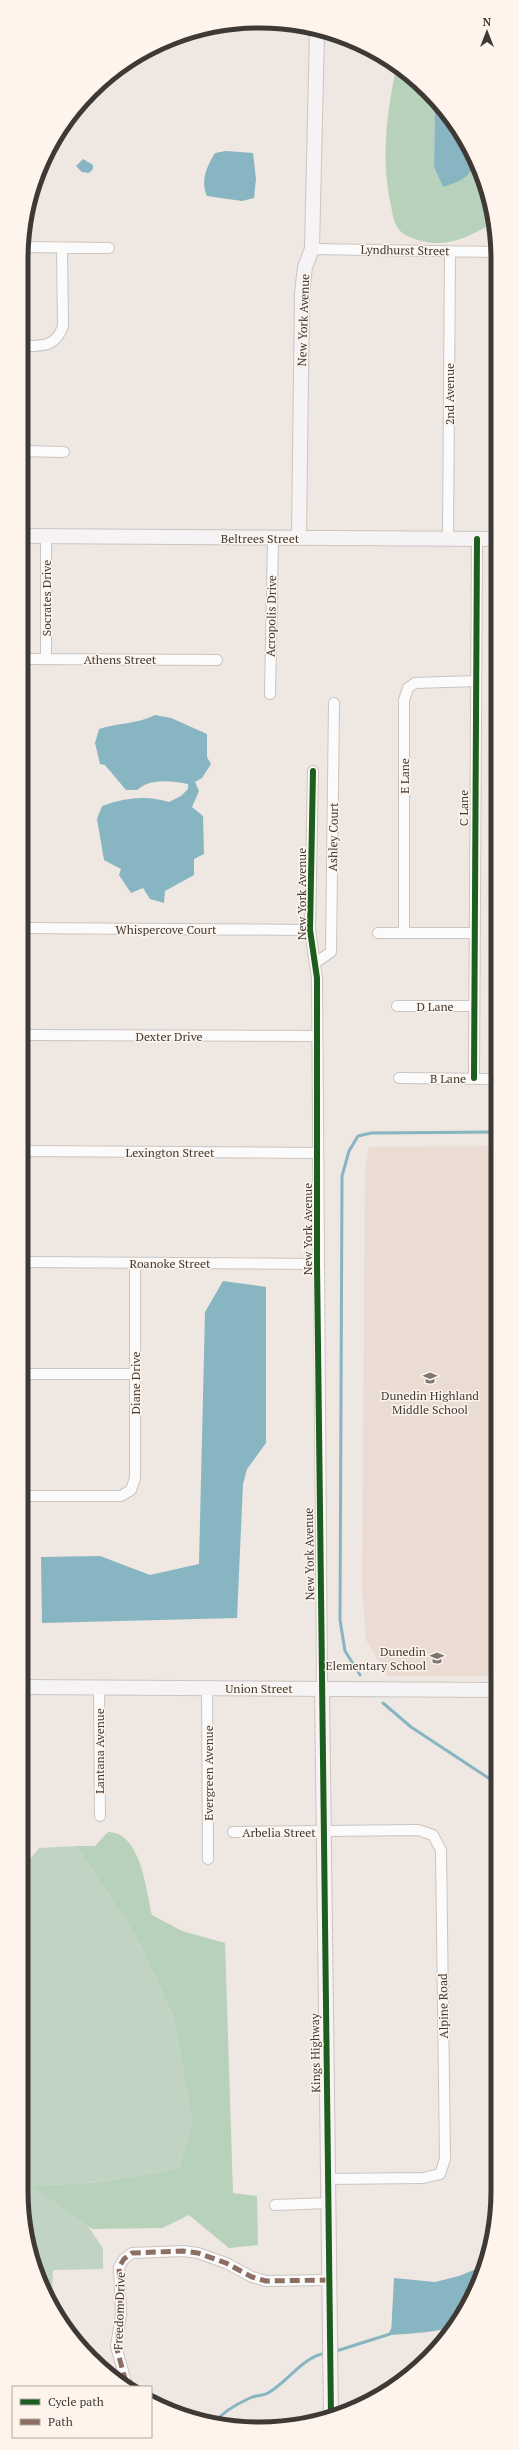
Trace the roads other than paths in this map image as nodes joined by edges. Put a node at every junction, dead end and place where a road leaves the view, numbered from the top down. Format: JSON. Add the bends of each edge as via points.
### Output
{"nodes":[{"id":1,"x":317,"y":35,"type":"edge"},
{"id":2,"x":28,"y":248,"type":"edge"},
{"id":3,"x":62,"y":248,"type":"junction"},
{"id":4,"x":109,"y":248,"type":"dead end"},
{"id":5,"x":312,"y":249,"type":"junction"},
{"id":6,"x":450,"y":251,"type":"junction"},
{"id":7,"x":491,"y":252,"type":"edge"},
{"id":8,"x":28,"y":346,"type":"edge"},
{"id":9,"x":28,"y":451,"type":"edge"},
{"id":10,"x":64,"y":452,"type":"dead end"},
{"id":11,"x":28,"y":536,"type":"edge"},
{"id":12,"x":46,"y":536,"type":"junction"},
{"id":13,"x":273,"y":538,"type":"junction"},
{"id":14,"x":299,"y":538,"type":"junction"},
{"id":15,"x":448,"y":538,"type":"junction"},
{"id":16,"x":477,"y":538,"type":"junction"},
{"id":17,"x":491,"y":539,"type":"edge"},
{"id":18,"x":28,"y":659,"type":"edge"},
{"id":19,"x":46,"y":659,"type":"junction"},
{"id":20,"x":217,"y":660,"type":"dead end"},
{"id":21,"x":475,"y":681,"type":"junction"},
{"id":22,"x":270,"y":694,"type":"dead end"},
{"id":23,"x":334,"y":702,"type":"dead end"},
{"id":24,"x":313,"y":771,"type":"dead end"},
{"id":25,"x":28,"y":928,"type":"edge"},
{"id":26,"x":310,"y":930,"type":"junction"},
{"id":27,"x":378,"y":933,"type":"dead end"},
{"id":28,"x":404,"y":933,"type":"junction"},
{"id":29,"x":473,"y":933,"type":"junction"},
{"id":30,"x":315,"y":963,"type":"junction"},
{"id":31,"x":397,"y":1006,"type":"dead end"},
{"id":32,"x":474,"y":1006,"type":"junction"},
{"id":33,"x":28,"y":1035,"type":"edge"},
{"id":34,"x":317,"y":1036,"type":"junction"},
{"id":35,"x":399,"y":1078,"type":"dead end"},
{"id":36,"x":474,"y":1078,"type":"junction"},
{"id":37,"x":491,"y":1079,"type":"edge"},
{"id":38,"x":28,"y":1151,"type":"edge"},
{"id":39,"x":318,"y":1153,"type":"junction"},
{"id":40,"x":28,"y":1262,"type":"edge"},
{"id":41,"x":135,"y":1263,"type":"junction"},
{"id":42,"x":317,"y":1264,"type":"junction"},
{"id":43,"x":28,"y":1374,"type":"edge"},
{"id":44,"x":136,"y":1374,"type":"junction"},
{"id":45,"x":28,"y":1496,"type":"edge"},
{"id":46,"x":28,"y":1687,"type":"edge"},
{"id":47,"x":99,"y":1687,"type":"junction"},
{"id":48,"x":208,"y":1688,"type":"junction"},
{"id":49,"x":322,"y":1688,"type":"junction"},
{"id":50,"x":491,"y":1690,"type":"edge"},
{"id":51,"x":100,"y":1816,"type":"dead end"},
{"id":52,"x":324,"y":1831,"type":"junction"},
{"id":53,"x":233,"y":1832,"type":"dead end"},
{"id":54,"x":208,"y":1859,"type":"dead end"},
{"id":55,"x":327,"y":2179,"type":"junction"},
{"id":56,"x":275,"y":2204,"type":"dead end"},
{"id":57,"x":328,"y":2204,"type":"junction"},
{"id":58,"x":328,"y":2280,"type":"junction"},
{"id":59,"x":125,"y":2379,"type":"edge"},
{"id":60,"x":331,"y":2411,"type":"edge"}],
"edges":[{"from":1,"to":5,"type":"street","name":"New York Avenue"},
{"from":2,"to":3,"type":"street"},
{"from":3,"to":4,"type":"street"},
{"from":3,"to":8,"type":"street","via":[[63,326],[60,335],[45,346]]},
{"from":5,"to":6,"type":"street","name":"Lyndhurst Street"},
{"from":5,"to":14,"type":"street","name":"New York Avenue","via":[[305,267],[302,293]]},
{"from":6,"to":7,"type":"street","name":"Lyndhurst Street"},
{"from":6,"to":15,"type":"street","name":"2nd Avenue"},
{"from":9,"to":10,"type":"street"},
{"from":11,"to":12,"type":"street","name":"Beltrees Street"},
{"from":12,"to":13,"type":"street","name":"Beltrees Street"},
{"from":12,"to":19,"type":"street","name":"Socrates Drive"},
{"from":13,"to":14,"type":"street","name":"Beltrees Street"},
{"from":13,"to":22,"type":"street","name":"Acropolis Drive"},
{"from":14,"to":15,"type":"street","name":"Beltrees Street"},
{"from":15,"to":16,"type":"street","name":"Beltrees Street"},
{"from":16,"to":17,"type":"street","name":"Beltrees Street"},
{"from":16,"to":21,"type":"street","name":"C Lane"},
{"from":18,"to":19,"type":"street","name":"Athens Street"},
{"from":19,"to":20,"type":"street","name":"Athens Street"},
{"from":21,"to":28,"type":"street","name":"E Lane","via":[[415,683],[408,688],[404,700]]},
{"from":21,"to":29,"type":"street","name":"C Lane"},
{"from":23,"to":30,"type":"street","name":"Ashley Court","via":[[331,952]]},
{"from":24,"to":26,"type":"street","name":"New York Avenue"},
{"from":25,"to":26,"type":"street","name":"Whispercove Court"},
{"from":26,"to":30,"type":"street","name":"New York Avenue"},
{"from":27,"to":28,"type":"street"},
{"from":28,"to":29,"type":"street"},
{"from":29,"to":32,"type":"street","name":"C Lane"},
{"from":30,"to":34,"type":"street","name":"New York Avenue"},
{"from":31,"to":32,"type":"street","name":"D Lane"},
{"from":32,"to":36,"type":"street","name":"C Lane"},
{"from":33,"to":34,"type":"street","name":"Dexter Drive"},
{"from":34,"to":39,"type":"street","name":"New York Avenue"},
{"from":35,"to":36,"type":"street","name":"B Lane"},
{"from":36,"to":37,"type":"street","name":"B Lane"},
{"from":38,"to":39,"type":"street","name":"Lexington Street"},
{"from":39,"to":42,"type":"street","name":"New York Avenue"},
{"from":40,"to":41,"type":"street","name":"Roanoke Street"},
{"from":41,"to":42,"type":"street","name":"Roanoke Street"},
{"from":41,"to":44,"type":"street","name":"Diane Drive"},
{"from":42,"to":49,"type":"street","name":"New York Avenue"},
{"from":43,"to":44,"type":"street"},
{"from":44,"to":45,"type":"street","name":"Diane Drive","via":[[135,1478],[131,1490],[121,1496]]},
{"from":46,"to":47,"type":"street","name":"Union Street"},
{"from":47,"to":48,"type":"street","name":"Union Street"},
{"from":47,"to":51,"type":"street","name":"Lantana Avenue"},
{"from":48,"to":49,"type":"street","name":"Union Street"},
{"from":48,"to":54,"type":"street","name":"Evergreen Avenue"},
{"from":49,"to":50,"type":"street","name":"Union Street"},
{"from":49,"to":52,"type":"street","name":"Kings Highway"},
{"from":52,"to":53,"type":"street","name":"Arbelia Street"},
{"from":52,"to":55,"type":"street","name":"Kings Highway"},
{"from":52,"to":55,"type":"street","name":"Alpine Road","via":[[418,1830],[427,1831],[438,1841],[441,1850],[445,2159],[440,2174],[423,2178]]},
{"from":55,"to":57,"type":"street","name":"Kings Highway"},
{"from":56,"to":57,"type":"street"},
{"from":57,"to":58,"type":"street","name":"Kings Highway"},
{"from":58,"to":59,"type":"street","name":"Freedom Drive","via":[[266,2281],[198,2253],[132,2253],[124,2259],[120,2267],[121,2315],[116,2346]]},
{"from":58,"to":60,"type":"street","name":"Kings Highway"}]}
